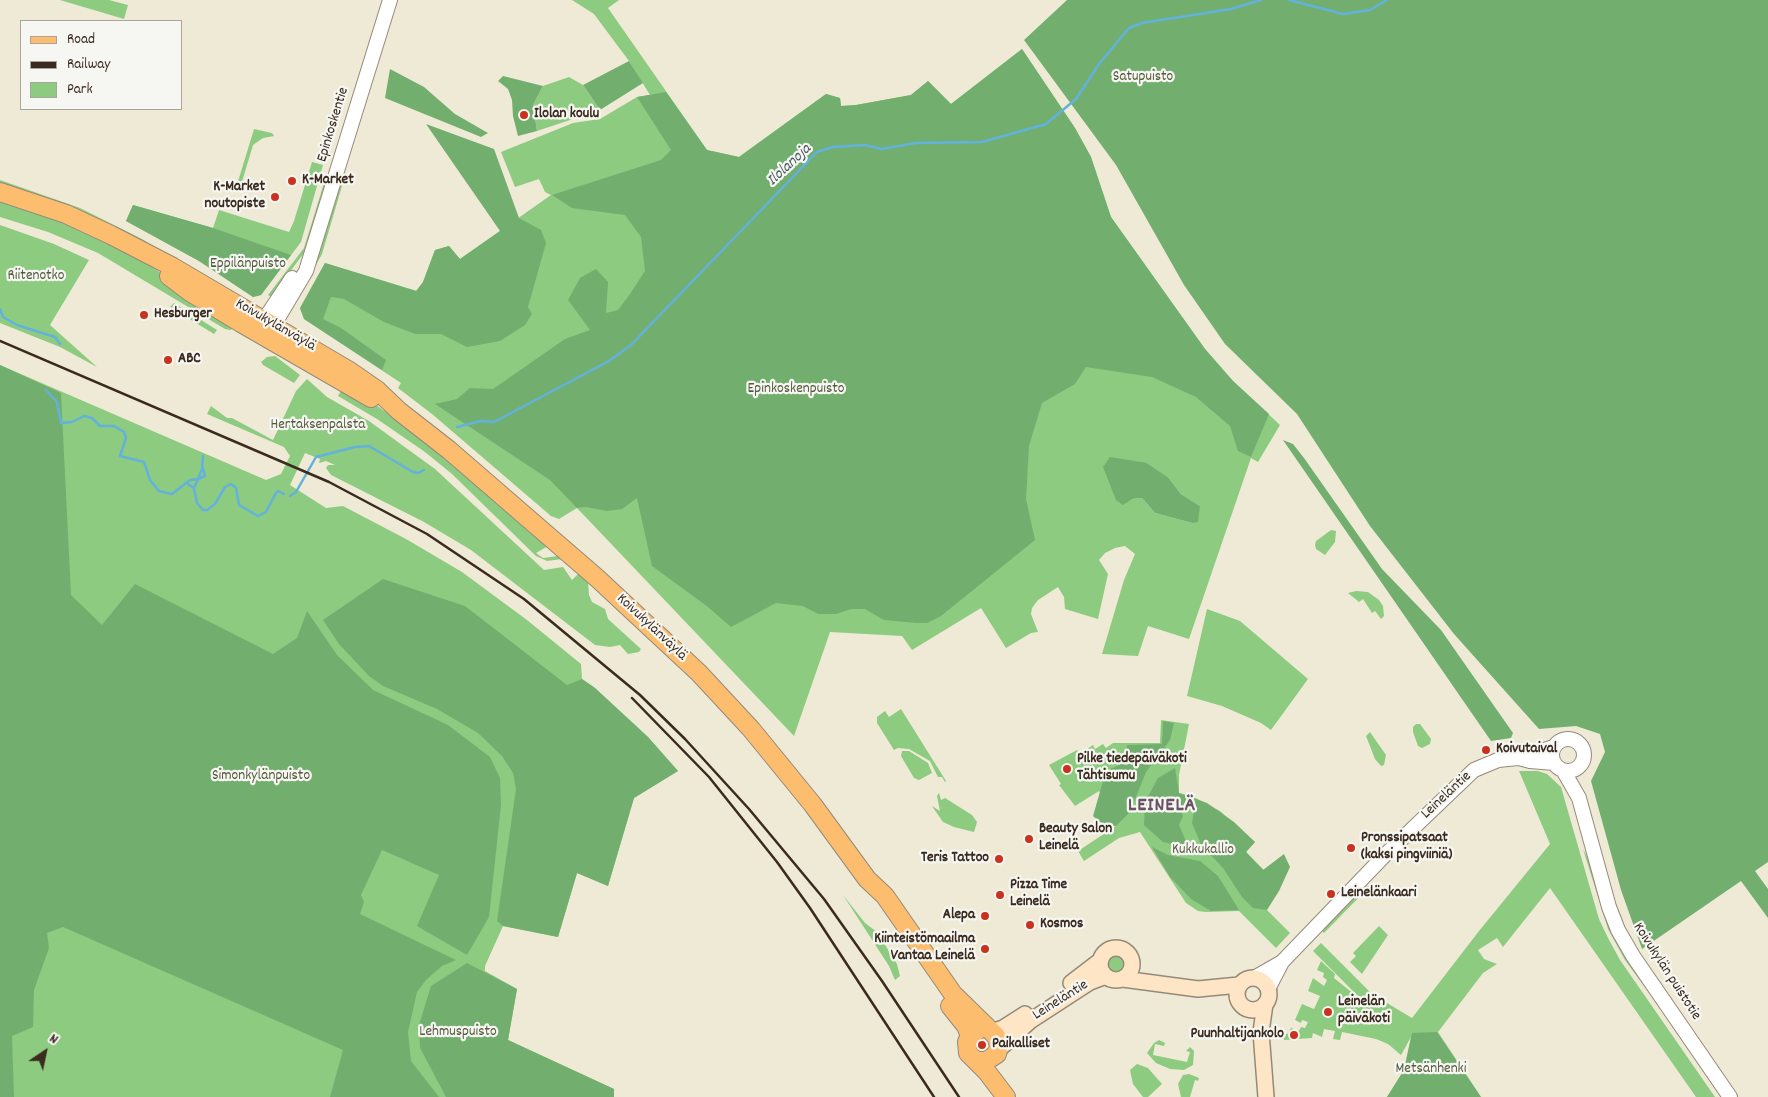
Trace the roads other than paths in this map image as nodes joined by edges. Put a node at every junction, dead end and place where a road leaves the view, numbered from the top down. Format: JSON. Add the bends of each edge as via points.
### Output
{"nodes":[{"id":1,"x":390,"y":0,"type":"edge"},
{"id":2,"x":0,"y":192,"type":"edge"},
{"id":3,"x":265,"y":328,"type":"junction"},
{"id":4,"x":1554,"y":747,"type":"junction"},
{"id":5,"x":1518,"y":758,"type":"junction"},
{"id":6,"x":1581,"y":764,"type":"junction"},
{"id":7,"x":1559,"y":766,"type":"junction"},
{"id":8,"x":1579,"y":798,"type":"junction"},
{"id":9,"x":866,"y":879,"type":"junction"},
{"id":10,"x":1101,"y":960,"type":"junction"},
{"id":11,"x":1282,"y":962,"type":"junction"},
{"id":12,"x":1132,"y":963,"type":"junction"},
{"id":13,"x":1106,"y":976,"type":"junction"},
{"id":14,"x":1254,"y":978,"type":"junction"},
{"id":15,"x":1123,"y":979,"type":"junction"},
{"id":16,"x":1159,"y":982,"type":"junction"},
{"id":17,"x":1239,"y":985,"type":"junction"},
{"id":18,"x":1213,"y":989,"type":"junction"},
{"id":19,"x":1266,"y":996,"type":"junction"},
{"id":20,"x":1243,"y":1005,"type":"junction"},
{"id":21,"x":989,"y":1031,"type":"junction"},
{"id":22,"x":1261,"y":1032,"type":"junction"},
{"id":23,"x":970,"y":1036,"type":"junction"},
{"id":24,"x":997,"y":1052,"type":"junction"},
{"id":25,"x":977,"y":1061,"type":"junction"},
{"id":26,"x":1006,"y":1097,"type":"edge"},
{"id":27,"x":1019,"y":1097,"type":"edge"},
{"id":28,"x":1266,"y":1097,"type":"edge"},
{"id":29,"x":1730,"y":1097,"type":"edge"}],
"edges":[{"from":1,"to":3,"type":"street","name":"Epinkoskentie","via":[[309,259],[300,267]]},
{"from":2,"to":3,"type":"main road","name":"Koivukylänväylä","via":[[86,222],[142,253],[190,292]]},
{"from":3,"to":9,"type":"main road","name":"Koivukylänväylä","via":[[373,400],[399,411],[590,572],[699,673],[751,729],[807,797]]},
{"from":4,"to":5,"type":"street","name":"Leineläntie"},
{"from":4,"to":6,"type":"street","via":[[1563,740],[1576,741],[1584,753]]},
{"from":4,"to":7,"type":"street","via":[[1552,754]]},
{"from":5,"to":7,"type":"street","name":"Leineläntie"},
{"from":5,"to":11,"type":"street","name":"Leineläntie","via":[[1486,764],[1463,779]]},
{"from":6,"to":7,"type":"street","via":[[1574,769]]},
{"from":6,"to":8,"type":"street","name":"Koivukylän puistotie"},
{"from":7,"to":8,"type":"street","name":"Koivukylän puistotie"},
{"from":8,"to":29,"type":"street","name":"Koivukylän puistotie","via":[[1608,907],[1618,930]]},
{"from":9,"to":21,"type":"main road","name":"Koivukylänväylä","via":[[885,896],[953,994]]},
{"from":9,"to":23,"type":"main road","name":"Koivukylänväylä","via":[[875,901]]},
{"from":10,"to":12,"type":"main road","via":[[1107,952],[1118,949],[1127,953]]},
{"from":10,"to":13,"type":"main road"},
{"from":10,"to":21,"type":"main road","name":"Leineläntie","via":[[1026,1013]]},
{"from":11,"to":14,"type":"street","name":"Leineläntie"},
{"from":11,"to":19,"type":"street","name":"Leineläntie"},
{"from":12,"to":15,"type":"main road"},
{"from":12,"to":16,"type":"main road"},
{"from":13,"to":15,"type":"main road"},
{"from":13,"to":24,"type":"main road","name":"Leineläntie","via":[[1090,982],[1030,1021]]},
{"from":14,"to":17,"type":"main road"},
{"from":14,"to":19,"type":"main road","via":[[1260,980]]},
{"from":15,"to":16,"type":"main road"},
{"from":16,"to":18,"type":"main road","via":[[1185,988]]},
{"from":17,"to":18,"type":"main road"},
{"from":17,"to":20,"type":"main road"},
{"from":18,"to":20,"type":"main road"},
{"from":19,"to":20,"type":"main road","via":[[1259,1009]]},
{"from":19,"to":22,"type":"main road"},
{"from":20,"to":22,"type":"main road"},
{"from":21,"to":23,"type":"main road","via":[[980,1030]]},
{"from":21,"to":24,"type":"main road","name":"Koivukylänväylä","via":[[998,1041]]},
{"from":22,"to":28,"type":"main road"},
{"from":23,"to":25,"type":"main road","name":"Koivukylänväylä","via":[[966,1047]]},
{"from":24,"to":25,"type":"main road","via":[[986,1061]]},
{"from":24,"to":27,"type":"main road","name":"Koivukylänväylä","via":[[999,1064]]},
{"from":25,"to":26,"type":"main road","name":"Koivukylänväylä"}]}
